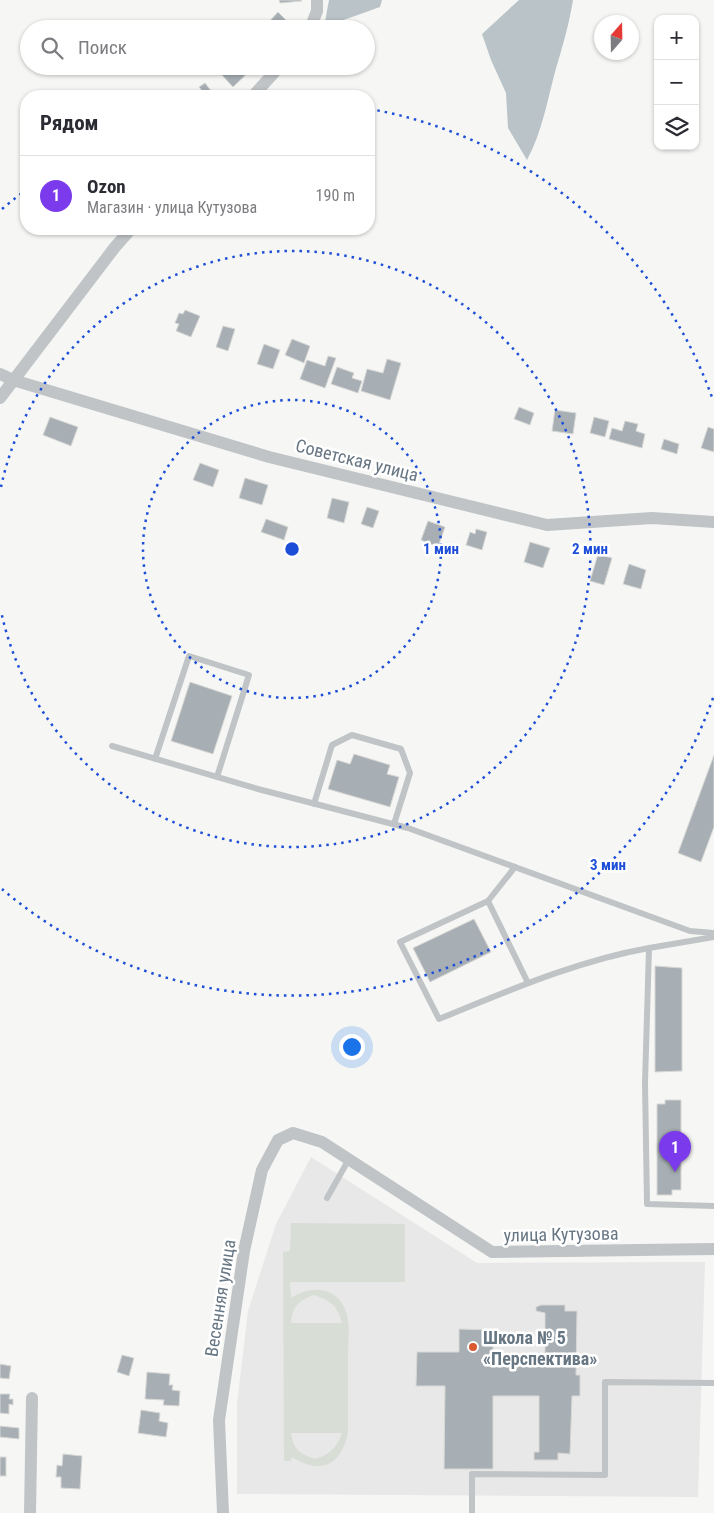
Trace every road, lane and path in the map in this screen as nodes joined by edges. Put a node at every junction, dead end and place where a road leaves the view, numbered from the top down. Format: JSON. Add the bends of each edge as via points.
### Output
{"nodes":[{"id":1,"x":317,"y":0,"type":"edge"},
{"id":2,"x":314,"y":20,"type":"edge"},
{"id":3,"x":272,"y":75,"type":"edge"},
{"id":4,"x":258,"y":90,"type":"edge"},
{"id":5,"x":126,"y":235,"type":"edge"},
{"id":6,"x":0,"y":374,"type":"edge"},
{"id":7,"x":13,"y":380,"type":"junction"},
{"id":8,"x":0,"y":398,"type":"edge"},
{"id":9,"x":714,"y":522,"type":"edge"},
{"id":10,"x":112,"y":746,"type":"dead end"},
{"id":11,"x":155,"y":759,"type":"junction"},
{"id":12,"x":217,"y":777,"type":"junction"},
{"id":13,"x":314,"y":804,"type":"junction"},
{"id":14,"x":394,"y":824,"type":"junction"},
{"id":15,"x":515,"y":867,"type":"junction"},
{"id":16,"x":488,"y":901,"type":"junction"},
{"id":17,"x":714,"y":935,"type":"edge"},
{"id":18,"x":649,"y":948,"type":"junction"},
{"id":19,"x":528,"y":983,"type":"junction"},
{"id":20,"x":322,"y":1142,"type":"joint"},
{"id":21,"x":349,"y":1159,"type":"junction"},
{"id":22,"x":327,"y":1198,"type":"dead end"},
{"id":23,"x":714,"y":1206,"type":"edge"},
{"id":24,"x":714,"y":1249,"type":"edge"},
{"id":25,"x":714,"y":1383,"type":"edge"},
{"id":26,"x":32,"y":1398,"type":"dead end"},
{"id":27,"x":30,"y":1513,"type":"edge"},
{"id":28,"x":223,"y":1513,"type":"edge"},
{"id":29,"x":472,"y":1513,"type":"edge"}],
"edges":[{"from":1,"to":2,"type":"street"},
{"from":3,"to":4,"type":"street"},
{"from":5,"to":7,"type":"street"},
{"from":6,"to":7,"type":"street","name":"Советская улица"},
{"from":7,"to":8,"type":"street"},
{"from":7,"to":9,"type":"street","name":"Советская улица","via":[[269,457],[547,525],[652,518]]},
{"from":10,"to":11,"type":"lane"},
{"from":11,"to":12,"type":"lane"},
{"from":11,"to":12,"type":"lane","via":[[189,656],[249,675]]},
{"from":12,"to":13,"type":"lane"},
{"from":13,"to":14,"type":"lane"},
{"from":13,"to":14,"type":"lane","via":[[332,744],[352,735],[400,749],[410,773]]},
{"from":14,"to":15,"type":"lane"},
{"from":15,"to":16,"type":"lane"},
{"from":15,"to":17,"type":"lane","via":[[690,932]]},
{"from":16,"to":19,"type":"lane"},
{"from":16,"to":19,"type":"lane","via":[[400,942],[439,1019]]},
{"from":17,"to":18,"type":"lane"},
{"from":18,"to":19,"type":"lane","via":[[617,954]]},
{"from":18,"to":23,"type":"lane","via":[[645,1083],[647,1204]]},
{"from":20,"to":21,"type":"street","name":"улица Кутузова"},
{"from":20,"to":28,"type":"street","name":"Весенняя улица","via":[[293,1133],[278,1140],[262,1170],[244,1251],[219,1420]]},
{"from":21,"to":22,"type":"lane"},
{"from":21,"to":24,"type":"street","name":"улица Кутузова","via":[[492,1252]]},
{"from":25,"to":29,"type":"lane","via":[[605,1382],[605,1475],[472,1474]]},
{"from":26,"to":27,"type":"street"}]}
